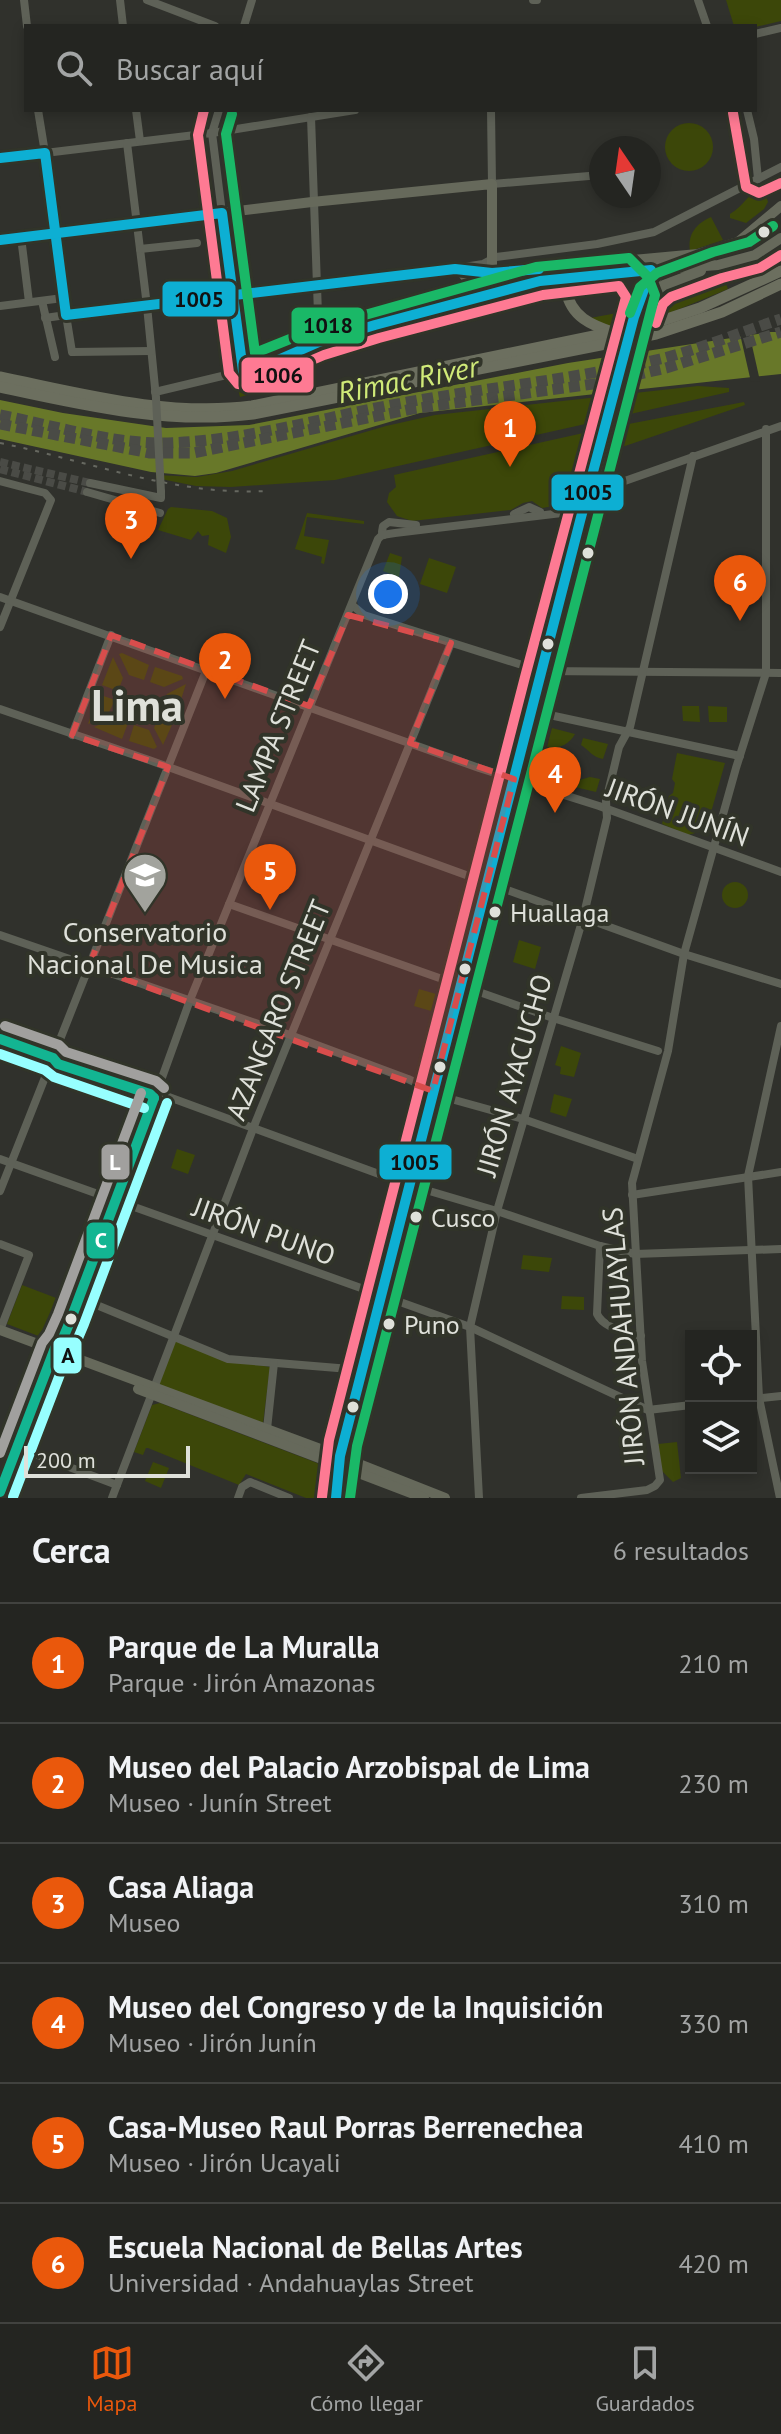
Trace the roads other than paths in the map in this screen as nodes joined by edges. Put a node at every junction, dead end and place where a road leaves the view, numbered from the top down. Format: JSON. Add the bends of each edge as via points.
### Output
{"nodes":[{"id":1,"x":24,"y":0,"type":"edge"},
{"id":2,"x":120,"y":0,"type":"edge"},
{"id":3,"x":147,"y":0,"type":"edge"},
{"id":4,"x":252,"y":0,"type":"edge"},
{"id":5,"x":698,"y":0,"type":"edge"},
{"id":6,"x":27,"y":24,"type":"edge"},
{"id":7,"x":123,"y":24,"type":"edge"},
{"id":8,"x":210,"y":24,"type":"edge"},
{"id":9,"x":245,"y":24,"type":"edge"},
{"id":10,"x":706,"y":24,"type":"edge"},
{"id":11,"x":781,"y":28,"type":"edge"},
{"id":12,"x":757,"y":34,"type":"edge"},
{"id":13,"x":38,"y":112,"type":"edge"},
{"id":14,"x":136,"y":112,"type":"edge"},
{"id":15,"x":218,"y":112,"type":"edge"},
{"id":16,"x":342,"y":112,"type":"edge"},
{"id":17,"x":491,"y":112,"type":"edge"},
{"id":18,"x":747,"y":112,"type":"edge"},
{"id":19,"x":311,"y":117,"type":"junction"},
{"id":20,"x":212,"y":133,"type":"junction"},
{"id":21,"x":140,"y":141,"type":"junction"},
{"id":22,"x":127,"y":143,"type":"junction"},
{"id":23,"x":45,"y":153,"type":"junction"},
{"id":24,"x":0,"y":158,"type":"edge"},
{"id":25,"x":781,"y":167,"type":"edge"},
{"id":26,"x":589,"y":176,"type":"edge"},
{"id":27,"x":758,"y":179,"type":"junction"},
{"id":28,"x":492,"y":184,"type":"junction"},
{"id":29,"x":312,"y":202,"type":"junction"},
{"id":30,"x":781,"y":206,"type":"edge"},
{"id":31,"x":222,"y":213,"type":"junction"},
{"id":32,"x":136,"y":223,"type":"junction"},
{"id":33,"x":54,"y":233,"type":"junction"},
{"id":34,"x":21,"y":237,"type":"junction"},
{"id":35,"x":781,"y":238,"type":"edge"},
{"id":36,"x":0,"y":240,"type":"edge"},
{"id":37,"x":197,"y":243,"type":"dead end"},
{"id":38,"x":140,"y":249,"type":"junction"},
{"id":39,"x":492,"y":259,"type":"junction"},
{"id":40,"x":718,"y":265,"type":"junction"},
{"id":41,"x":658,"y":266,"type":"junction"},
{"id":42,"x":455,"y":269,"type":"junction"},
{"id":43,"x":625,"y":271,"type":"junction"},
{"id":44,"x":781,"y":271,"type":"edge"},
{"id":45,"x":492,"y":273,"type":"junction"},
{"id":46,"x":574,"y":276,"type":"junction"},
{"id":47,"x":540,"y":281,"type":"junction"},
{"id":48,"x":781,"y":284,"type":"edge"},
{"id":49,"x":316,"y":285,"type":"junction"},
{"id":50,"x":234,"y":296,"type":"junction"},
{"id":51,"x":646,"y":296,"type":"junction"},
{"id":52,"x":63,"y":298,"type":"junction"},
{"id":53,"x":42,"y":301,"type":"junction"},
{"id":54,"x":29,"y":302,"type":"junction"},
{"id":55,"x":463,"y":303,"type":"junction"},
{"id":56,"x":0,"y":306,"type":"edge"},
{"id":57,"x":147,"y":306,"type":"junction"},
{"id":58,"x":66,"y":315,"type":"junction"},
{"id":59,"x":45,"y":318,"type":"junction"},
{"id":60,"x":615,"y":333,"type":"junction"},
{"id":61,"x":319,"y":342,"type":"junction"},
{"id":62,"x":151,"y":351,"type":"junction"},
{"id":63,"x":55,"y":357,"type":"dead end"},
{"id":64,"x":243,"y":371,"type":"junction"},
{"id":65,"x":0,"y":377,"type":"edge"},
{"id":66,"x":0,"y":387,"type":"edge"},
{"id":67,"x":156,"y":395,"type":"junction"},
{"id":68,"x":781,"y":426,"type":"edge"},
{"id":69,"x":766,"y":429,"type":"junction"},
{"id":70,"x":693,"y":456,"type":"junction"},
{"id":71,"x":0,"y":481,"type":"edge"},
{"id":72,"x":598,"y":481,"type":"junction"},
{"id":73,"x":586,"y":501,"type":"junction"},
{"id":74,"x":160,"y":513,"type":"dead end"},
{"id":75,"x":395,"y":522,"type":"junction"},
{"id":76,"x":395,"y":533,"type":"junction"},
{"id":77,"x":381,"y":537,"type":"junction"},
{"id":78,"x":0,"y":597,"type":"edge"},
{"id":79,"x":11,"y":601,"type":"junction"},
{"id":80,"x":352,"y":605,"type":"junction"},
{"id":81,"x":348,"y":615,"type":"junction"},
{"id":82,"x":364,"y":615,"type":"junction"},
{"id":83,"x":0,"y":627,"type":"edge"},
{"id":84,"x":111,"y":635,"type":"junction"},
{"id":85,"x":451,"y":643,"type":"junction"},
{"id":86,"x":206,"y":671,"type":"junction"},
{"id":87,"x":541,"y":671,"type":"junction"},
{"id":88,"x":556,"y":672,"type":"junction"},
{"id":89,"x":642,"y":672,"type":"junction"},
{"id":90,"x":766,"y":673,"type":"junction"},
{"id":91,"x":781,"y":673,"type":"edge"},
{"id":92,"x":309,"y":706,"type":"junction"},
{"id":93,"x":0,"y":709,"type":"edge"},
{"id":94,"x":545,"y":714,"type":"junction"},
{"id":95,"x":628,"y":732,"type":"junction"},
{"id":96,"x":72,"y":735,"type":"junction"},
{"id":97,"x":410,"y":743,"type":"junction"},
{"id":98,"x":740,"y":756,"type":"junction"},
{"id":99,"x":168,"y":767,"type":"junction"},
{"id":100,"x":514,"y":779,"type":"junction"},
{"id":101,"x":527,"y":783,"type":"junction"},
{"id":102,"x":269,"y":804,"type":"junction"},
{"id":103,"x":606,"y":809,"type":"junction"},
{"id":104,"x":371,"y":841,"type":"junction"},
{"id":105,"x":713,"y":849,"type":"junction"},
{"id":106,"x":781,"y":872,"type":"edge"},
{"id":107,"x":487,"y":884,"type":"junction"},
{"id":108,"x":501,"y":888,"type":"junction"},
{"id":109,"x":229,"y":904,"type":"junction"},
{"id":110,"x":583,"y":918,"type":"junction"},
{"id":111,"x":0,"y":935,"type":"edge"},
{"id":112,"x":330,"y":940,"type":"junction"},
{"id":113,"x":684,"y":954,"type":"junction"},
{"id":114,"x":89,"y":966,"type":"junction"},
{"id":115,"x":781,"y":984,"type":"edge"},
{"id":116,"x":461,"y":986,"type":"junction"},
{"id":117,"x":474,"y":990,"type":"junction"},
{"id":118,"x":190,"y":1000,"type":"junction"},
{"id":119,"x":553,"y":1018,"type":"junction"},
{"id":120,"x":781,"y":1026,"type":"edge"},
{"id":121,"x":0,"y":1035,"type":"edge"},
{"id":122,"x":290,"y":1035,"type":"junction"},
{"id":123,"x":663,"y":1053,"type":"junction"},
{"id":124,"x":54,"y":1054,"type":"junction"},
{"id":125,"x":433,"y":1091,"type":"junction"},
{"id":126,"x":157,"y":1092,"type":"junction"},
{"id":127,"x":447,"y":1097,"type":"junction"},
{"id":128,"x":523,"y":1119,"type":"junction"},
{"id":129,"x":253,"y":1129,"type":"junction"},
{"id":130,"x":0,"y":1159,"type":"edge"},
{"id":131,"x":638,"y":1159,"type":"junction"},
{"id":132,"x":11,"y":1163,"type":"junction"},
{"id":133,"x":781,"y":1172,"type":"edge"},
{"id":134,"x":748,"y":1176,"type":"junction"},
{"id":135,"x":409,"y":1185,"type":"junction"},
{"id":136,"x":424,"y":1189,"type":"junction"},
{"id":137,"x":0,"y":1191,"type":"edge"},
{"id":138,"x":632,"y":1195,"type":"junction"},
{"id":139,"x":120,"y":1201,"type":"junction"},
{"id":140,"x":497,"y":1211,"type":"junction"},
{"id":141,"x":214,"y":1237,"type":"junction"},
{"id":142,"x":0,"y":1244,"type":"edge"},
{"id":143,"x":600,"y":1246,"type":"junction"},
{"id":144,"x":781,"y":1249,"type":"edge"},
{"id":145,"x":752,"y":1250,"type":"junction"},
{"id":146,"x":635,"y":1254,"type":"junction"},
{"id":147,"x":381,"y":1296,"type":"junction"},
{"id":148,"x":82,"y":1299,"type":"junction"},
{"id":149,"x":393,"y":1301,"type":"junction"},
{"id":150,"x":470,"y":1327,"type":"junction"},
{"id":151,"x":0,"y":1330,"type":"edge"},
{"id":152,"x":754,"y":1330,"type":"edge"},
{"id":153,"x":174,"y":1336,"type":"junction"},
{"id":154,"x":641,"y":1336,"type":"junction"},
{"id":155,"x":0,"y":1337,"type":"edge"},
{"id":156,"x":59,"y":1357,"type":"junction"},
{"id":157,"x":274,"y":1363,"type":"junction"},
{"id":158,"x":362,"y":1370,"type":"junction"},
{"id":159,"x":152,"y":1391,"type":"junction"},
{"id":160,"x":781,"y":1396,"type":"edge"},
{"id":161,"x":757,"y":1398,"type":"edge"},
{"id":162,"x":756,"y":1402,"type":"edge"},
{"id":163,"x":685,"y":1406,"type":"edge"},
{"id":164,"x":648,"y":1410,"type":"junction"},
{"id":165,"x":267,"y":1429,"type":"junction"},
{"id":166,"x":0,"y":1441,"type":"edge"},
{"id":167,"x":23,"y":1450,"type":"junction"},
{"id":168,"x":339,"y":1461,"type":"junction"},
{"id":169,"x":351,"y":1465,"type":"junction"},
{"id":170,"x":117,"y":1485,"type":"junction"},
{"id":171,"x":5,"y":1498,"type":"edge"},
{"id":172,"x":112,"y":1498,"type":"edge"},
{"id":173,"x":238,"y":1498,"type":"edge"},
{"id":174,"x":289,"y":1498,"type":"edge"},
{"id":175,"x":336,"y":1498,"type":"edge"},
{"id":176,"x":347,"y":1498,"type":"edge"},
{"id":177,"x":424,"y":1498,"type":"edge"},
{"id":178,"x":445,"y":1498,"type":"edge"},
{"id":179,"x":479,"y":1498,"type":"edge"},
{"id":180,"x":581,"y":1498,"type":"edge"},
{"id":181,"x":780,"y":1498,"type":"edge"}],
"edges":[{"from":1,"to":6,"type":"street"},
{"from":2,"to":7,"type":"street"},
{"from":3,"to":8,"type":"street"},
{"from":4,"to":9,"type":"street"},
{"from":5,"to":10,"type":"street"},
{"from":11,"to":12,"type":"street"},
{"from":13,"to":23,"type":"street"},
{"from":14,"to":21,"type":"street"},
{"from":15,"to":20,"type":"street"},
{"from":16,"to":19,"type":"street"},
{"from":17,"to":28,"type":"street"},
{"from":18,"to":27,"type":"street"},
{"from":19,"to":20,"type":"street"},
{"from":19,"to":29,"type":"street"},
{"from":20,"to":21,"type":"street"},
{"from":20,"to":31,"type":"street"},
{"from":21,"to":22,"type":"street"},
{"from":22,"to":23,"type":"street"},
{"from":22,"to":32,"type":"street"},
{"from":23,"to":24,"type":"main road"},
{"from":23,"to":33,"type":"main road"},
{"from":25,"to":27,"type":"street"},
{"from":26,"to":28,"type":"street"},
{"from":27,"to":39,"type":"street","via":[[654,232]]},
{"from":28,"to":29,"type":"main road"},
{"from":28,"to":39,"type":"main road"},
{"from":29,"to":31,"type":"main road"},
{"from":29,"to":49,"type":"street"},
{"from":30,"to":41,"type":"main road","via":[[738,242]]},
{"from":31,"to":32,"type":"main road"},
{"from":31,"to":50,"type":"main road"},
{"from":32,"to":33,"type":"main road"},
{"from":32,"to":38,"type":"street"},
{"from":33,"to":34,"type":"main road"},
{"from":33,"to":52,"type":"main road"},
{"from":34,"to":36,"type":"main road"},
{"from":34,"to":54,"type":"street"},
{"from":35,"to":40,"type":"main road","via":[[755,255]]},
{"from":37,"to":38,"type":"street"},
{"from":38,"to":57,"type":"street"},
{"from":39,"to":42,"type":"street"},
{"from":39,"to":45,"type":"main road"},
{"from":40,"to":41,"type":"main road"},
{"from":40,"to":51,"type":"main road","via":[[673,280]]},
{"from":41,"to":43,"type":"main road"},
{"from":41,"to":45,"type":"main road"},
{"from":41,"to":51,"type":"main road"},
{"from":42,"to":45,"type":"main road"},
{"from":42,"to":49,"type":"main road"},
{"from":42,"to":55,"type":"main road","via":[[468,280]]},
{"from":43,"to":46,"type":"main road"},
{"from":43,"to":51,"type":"main road"},
{"from":44,"to":60,"type":"highway","via":[[700,308]]},
{"from":45,"to":47,"type":"main road","via":[[503,283]]},
{"from":46,"to":47,"type":"main road"},
{"from":46,"to":60,"type":"highway","via":[[566,290],[577,315]]},
{"from":47,"to":55,"type":"main road"},
{"from":48,"to":66,"type":"highway","via":[[722,312],[656,334],[240,416],[174,417]]},
{"from":49,"to":50,"type":"main road"},
{"from":49,"to":61,"type":"street"},
{"from":50,"to":57,"type":"main road"},
{"from":50,"to":64,"type":"main road"},
{"from":51,"to":72,"type":"main road","bridge":true},
{"from":52,"to":53,"type":"street"},
{"from":52,"to":58,"type":"main road"},
{"from":53,"to":54,"type":"street"},
{"from":53,"to":59,"type":"street"},
{"from":54,"to":56,"type":"street"},
{"from":55,"to":61,"type":"main road"},
{"from":57,"to":58,"type":"main road"},
{"from":57,"to":62,"type":"street"},
{"from":58,"to":59,"type":"street"},
{"from":58,"to":62,"type":"street","via":[[72,352]]},
{"from":59,"to":63,"type":"street"},
{"from":60,"to":65,"type":"highway","via":[[225,409],[172,409]]},
{"from":61,"to":64,"type":"main road"},
{"from":62,"to":67,"type":"street"},
{"from":64,"to":67,"type":"street"},
{"from":67,"to":74,"type":"street","bridge":true,"via":[[161,495],[89,488]]},
{"from":68,"to":69,"type":"street"},
{"from":69,"to":70,"type":"street"},
{"from":69,"to":90,"type":"street","name":"JIRÓN ANDAHUAYLAS"},
{"from":70,"to":72,"type":"street"},
{"from":70,"to":89,"type":"street","name":"JIRÓN AYACUCHO"},
{"from":71,"to":79,"type":"street","via":[[45,493],[51,500]]},
{"from":72,"to":73,"type":"main road"},
{"from":72,"to":75,"type":"street","via":[[569,506],[540,512],[413,525]]},
{"from":72,"to":88,"type":"main road"},
{"from":73,"to":76,"type":"street","via":[[567,513]]},
{"from":73,"to":87,"type":"main road"},
{"from":75,"to":76,"type":"street"},
{"from":75,"to":77,"type":"street","name":"LAMPA STREET","via":[[383,526]]},
{"from":76,"to":77,"type":"street"},
{"from":77,"to":80,"type":"street","name":"LAMPA STREET"},
{"from":78,"to":79,"type":"street","name":"JIRÓN JUNÍN"},
{"from":79,"to":83,"type":"street"},
{"from":79,"to":84,"type":"street","name":"JIRÓN JUNÍN"},
{"from":80,"to":81,"type":"street","name":"LAMPA STREET"},
{"from":80,"to":82,"type":"street"},
{"from":81,"to":82,"type":"street"},
{"from":81,"to":92,"type":"street","name":"LAMPA STREET"},
{"from":82,"to":85,"type":"street"},
{"from":84,"to":86,"type":"street","name":"JIRÓN JUNÍN"},
{"from":84,"to":96,"type":"street"},
{"from":85,"to":87,"type":"street"},
{"from":85,"to":97,"type":"street","name":"AZANGARO STREET"},
{"from":86,"to":92,"type":"street","name":"JIRÓN JUNÍN"},
{"from":86,"to":99,"type":"street"},
{"from":87,"to":88,"type":"street"},
{"from":87,"to":100,"type":"main road"},
{"from":88,"to":89,"type":"street"},
{"from":88,"to":94,"type":"main road"},
{"from":89,"to":90,"type":"street"},
{"from":89,"to":95,"type":"street","name":"JIRÓN AYACUCHO"},
{"from":90,"to":91,"type":"street"},
{"from":90,"to":98,"type":"street","name":"JIRÓN ANDAHUAYLAS"},
{"from":92,"to":97,"type":"street","name":"JIRÓN JUNÍN"},
{"from":92,"to":102,"type":"street","name":"LAMPA STREET"},
{"from":93,"to":96,"type":"street"},
{"from":94,"to":95,"type":"street"},
{"from":94,"to":101,"type":"main road"},
{"from":95,"to":98,"type":"street"},
{"from":95,"to":103,"type":"street","name":"JIRÓN AYACUCHO","via":[[619,747]]},
{"from":96,"to":99,"type":"street"},
{"from":97,"to":100,"type":"street","name":"JIRÓN JUNÍN"},
{"from":97,"to":104,"type":"street","name":"AZANGARO STREET"},
{"from":98,"to":105,"type":"street","name":"JIRÓN ANDAHUAYLAS"},
{"from":99,"to":102,"type":"street"},
{"from":99,"to":114,"type":"street"},
{"from":100,"to":101,"type":"street","name":"JIRÓN JUNÍN"},
{"from":100,"to":107,"type":"main road"},
{"from":101,"to":103,"type":"street","name":"JIRÓN JUNÍN"},
{"from":101,"to":108,"type":"main road"},
{"from":102,"to":104,"type":"street"},
{"from":102,"to":109,"type":"street","name":"LAMPA STREET"},
{"from":103,"to":105,"type":"street","name":"JIRÓN JUNÍN"},
{"from":103,"to":110,"type":"street","name":"JIRÓN AYACUCHO"},
{"from":104,"to":107,"type":"street"},
{"from":104,"to":112,"type":"street","name":"AZANGARO STREET"},
{"from":105,"to":106,"type":"street","name":"JIRÓN JUNÍN"},
{"from":105,"to":113,"type":"street","name":"JIRÓN ANDAHUAYLAS"},
{"from":107,"to":108,"type":"street"},
{"from":107,"to":116,"type":"main road"},
{"from":108,"to":110,"type":"street"},
{"from":108,"to":117,"type":"main road"},
{"from":109,"to":112,"type":"street"},
{"from":109,"to":118,"type":"street","name":"LAMPA STREET"},
{"from":110,"to":113,"type":"street"},
{"from":110,"to":119,"type":"street","name":"JIRÓN AYACUCHO"},
{"from":111,"to":114,"type":"street"},
{"from":112,"to":116,"type":"street"},
{"from":112,"to":122,"type":"street","name":"AZANGARO STREET"},
{"from":113,"to":115,"type":"street"},
{"from":113,"to":123,"type":"street","name":"JIRÓN ANDAHUAYLAS"},
{"from":114,"to":118,"type":"street"},
{"from":114,"to":124,"type":"street"},
{"from":116,"to":117,"type":"street"},
{"from":116,"to":125,"type":"main road"},
{"from":117,"to":119,"type":"street"},
{"from":117,"to":127,"type":"main road"},
{"from":118,"to":122,"type":"street"},
{"from":118,"to":126,"type":"street","name":"LAMPA STREET"},
{"from":119,"to":123,"type":"street"},
{"from":119,"to":128,"type":"street","name":"JIRÓN AYACUCHO"},
{"from":120,"to":134,"type":"street"},
{"from":121,"to":124,"type":"street"},
{"from":122,"to":125,"type":"street"},
{"from":122,"to":129,"type":"street","name":"AZANGARO STREET"},
{"from":123,"to":131,"type":"street","name":"JIRÓN ANDAHUAYLAS"},
{"from":124,"to":126,"type":"street"},
{"from":124,"to":132,"type":"street"},
{"from":125,"to":127,"type":"street"},
{"from":125,"to":135,"type":"main road"},
{"from":126,"to":129,"type":"street"},
{"from":126,"to":139,"type":"street","name":"LAMPA STREET","via":[[160,1101]]},
{"from":127,"to":128,"type":"street"},
{"from":127,"to":136,"type":"main road"},
{"from":128,"to":131,"type":"street"},
{"from":128,"to":140,"type":"street","name":"JIRÓN AYACUCHO"},
{"from":129,"to":135,"type":"street"},
{"from":129,"to":141,"type":"street","name":"AZANGARO STREET"},
{"from":130,"to":132,"type":"street","name":"JIRÓN PUNO"},
{"from":131,"to":138,"type":"street","name":"JIRÓN ANDAHUAYLAS"},
{"from":132,"to":137,"type":"street"},
{"from":132,"to":139,"type":"street","name":"JIRÓN PUNO"},
{"from":133,"to":134,"type":"street"},
{"from":134,"to":138,"type":"street"},
{"from":134,"to":145,"type":"street"},
{"from":135,"to":136,"type":"street"},
{"from":135,"to":147,"type":"main road"},
{"from":136,"to":140,"type":"street"},
{"from":136,"to":149,"type":"main road"},
{"from":138,"to":146,"type":"street","name":"JIRÓN ANDAHUAYLAS"},
{"from":139,"to":141,"type":"street","name":"JIRÓN PUNO"},
{"from":139,"to":148,"type":"street","name":"LAMPA STREET"},
{"from":140,"to":143,"type":"street"},
{"from":140,"to":150,"type":"street","name":"JIRÓN AYACUCHO"},
{"from":141,"to":147,"type":"street","name":"JIRÓN PUNO"},
{"from":141,"to":153,"type":"street","name":"AZANGARO STREET"},
{"from":142,"to":151,"type":"street","via":[[29,1255]]},
{"from":143,"to":146,"type":"street"},
{"from":143,"to":154,"type":"street","via":[[599,1320]]},
{"from":144,"to":145,"type":"street"},
{"from":145,"to":146,"type":"street"},
{"from":145,"to":152,"type":"street"},
{"from":146,"to":154,"type":"street","name":"JIRÓN ANDAHUAYLAS"},
{"from":147,"to":149,"type":"street","name":"JIRÓN PUNO"},
{"from":147,"to":158,"type":"main road"},
{"from":148,"to":153,"type":"street"},
{"from":148,"to":156,"type":"street","name":"LAMPA STREET"},
{"from":149,"to":150,"type":"street","name":"JIRÓN PUNO"},
{"from":149,"to":169,"type":"main road"},
{"from":150,"to":164,"type":"street","name":"JIRÓN PUNO"},
{"from":150,"to":179,"type":"street","name":"JIRÓN AYACUCHO"},
{"from":151,"to":156,"type":"main road"},
{"from":153,"to":157,"type":"street","via":[[228,1359]]},
{"from":153,"to":159,"type":"street","name":"AZANGARO STREET"},
{"from":154,"to":164,"type":"street","name":"JIRÓN ANDAHUAYLAS"},
{"from":155,"to":156,"type":"main road"},
{"from":156,"to":159,"type":"main road"},
{"from":156,"to":167,"type":"street","name":"LAMPA STREET"},
{"from":157,"to":158,"type":"street"},
{"from":157,"to":165,"type":"street"},
{"from":158,"to":168,"type":"main road"},
{"from":159,"to":165,"type":"main road"},
{"from":159,"to":168,"type":"main road"},
{"from":159,"to":170,"type":"street","name":"AZANGARO STREET"},
{"from":160,"to":161,"type":"street"},
{"from":162,"to":181,"type":"street"},
{"from":163,"to":164,"type":"street"},
{"from":164,"to":180,"type":"street","name":"JIRÓN ANDAHUAYLAS","via":[[660,1480],[647,1490]]},
{"from":165,"to":168,"type":"main road"},
{"from":166,"to":167,"type":"street"},
{"from":167,"to":170,"type":"street"},
{"from":167,"to":171,"type":"street","name":"LAMPA STREET"},
{"from":168,"to":169,"type":"main road"},
{"from":168,"to":175,"type":"main road"},
{"from":169,"to":176,"type":"main road"},
{"from":169,"to":177,"type":"main road"},
{"from":169,"to":178,"type":"main road"},
{"from":170,"to":172,"type":"street","name":"AZANGARO STREET"},
{"from":173,"to":174,"type":"street","via":[[244,1484],[253,1483]]}]}
